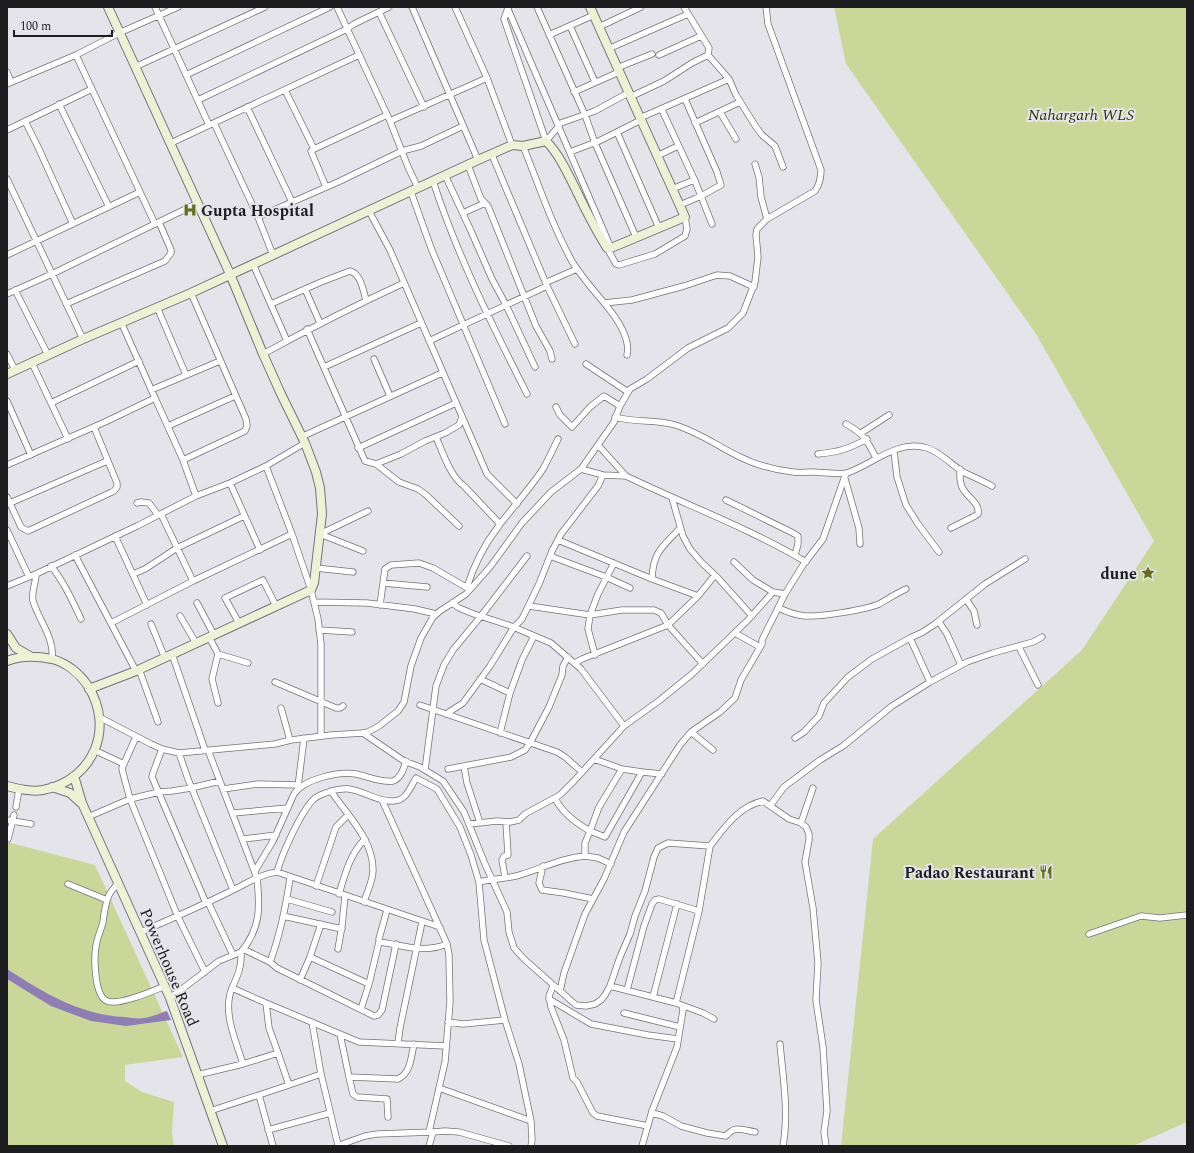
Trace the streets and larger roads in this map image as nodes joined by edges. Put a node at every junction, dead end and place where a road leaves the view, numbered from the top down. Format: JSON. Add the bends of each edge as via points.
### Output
{"nodes":[{"id":1,"x":108,"y":7,"type":"edge"},
{"id":2,"x":155,"y":7,"type":"edge"},
{"id":3,"x":178,"y":7,"type":"edge"},
{"id":4,"x":265,"y":7,"type":"edge"},
{"id":5,"x":330,"y":7,"type":"edge"},
{"id":6,"x":337,"y":7,"type":"edge"},
{"id":7,"x":389,"y":7,"type":"edge"},
{"id":8,"x":412,"y":7,"type":"edge"},
{"id":9,"x":455,"y":7,"type":"edge"},
{"id":10,"x":537,"y":7,"type":"edge"},
{"id":11,"x":590,"y":7,"type":"edge"},
{"id":12,"x":641,"y":7,"type":"edge"},
{"id":13,"x":684,"y":7,"type":"edge"},
{"id":14,"x":766,"y":7,"type":"edge"},
{"id":15,"x":507,"y":8,"type":"edge"},
{"id":16,"x":379,"y":12,"type":"junction"},
{"id":17,"x":688,"y":14,"type":"junction"},
{"id":18,"x":594,"y":15,"type":"junction"},
{"id":19,"x":159,"y":16,"type":"junction"},
{"id":20,"x":570,"y":26,"type":"junction"},
{"id":21,"x":599,"y":27,"type":"junction"},
{"id":22,"x":347,"y":29,"type":"junction"},
{"id":23,"x":119,"y":33,"type":"junction"},
{"id":24,"x":549,"y":35,"type":"junction"},
{"id":25,"x":701,"y":36,"type":"junction"},
{"id":26,"x":608,"y":48,"type":"junction"},
{"id":27,"x":174,"y":50,"type":"junction"},
{"id":28,"x":76,"y":55,"type":"junction"},
{"id":29,"x":359,"y":55,"type":"junction"},
{"id":30,"x":708,"y":55,"type":"junction"},
{"id":31,"x":135,"y":67,"type":"junction"},
{"id":32,"x":618,"y":70,"type":"junction"},
{"id":33,"x":7,"y":72,"type":"edge"},
{"id":34,"x":186,"y":75,"type":"junction"},
{"id":35,"x":487,"y":78,"type":"junction"},
{"id":36,"x":729,"y":79,"type":"junction"},
{"id":37,"x":595,"y":82,"type":"junction"},
{"id":38,"x":9,"y":83,"type":"edge"},
{"id":39,"x":92,"y":89,"type":"junction"},
{"id":40,"x":285,"y":90,"type":"junction"},
{"id":41,"x":574,"y":92,"type":"junction"},
{"id":42,"x":450,"y":95,"type":"junction"},
{"id":43,"x":629,"y":95,"type":"junction"},
{"id":44,"x":685,"y":99,"type":"junction"},
{"id":45,"x":198,"y":100,"type":"junction"},
{"id":46,"x":740,"y":102,"type":"junction"},
{"id":47,"x":60,"y":104,"type":"junction"},
{"id":48,"x":424,"y":106,"type":"junction"},
{"id":49,"x":247,"y":107,"type":"junction"},
{"id":50,"x":662,"y":110,"type":"junction"},
{"id":51,"x":720,"y":112,"type":"junction"},
{"id":52,"x":387,"y":115,"type":"junction"},
{"id":53,"x":585,"y":115,"type":"junction"},
{"id":54,"x":640,"y":119,"type":"junction"},
{"id":55,"x":25,"y":121,"type":"junction"},
{"id":56,"x":390,"y":121,"type":"junction"},
{"id":57,"x":695,"y":123,"type":"junction"},
{"id":58,"x":211,"y":124,"type":"junction"},
{"id":59,"x":558,"y":125,"type":"junction"},
{"id":60,"x":463,"y":126,"type":"junction"},
{"id":61,"x":7,"y":130,"type":"edge"},
{"id":62,"x":617,"y":132,"type":"junction"},
{"id":63,"x":736,"y":139,"type":"dead end"},
{"id":64,"x":546,"y":141,"type":"junction"},
{"id":65,"x":170,"y":143,"type":"junction"},
{"id":66,"x":595,"y":143,"type":"junction"},
{"id":67,"x":512,"y":146,"type":"junction"},
{"id":68,"x":523,"y":146,"type":"junction"},
{"id":69,"x":678,"y":146,"type":"junction"},
{"id":70,"x":314,"y":149,"type":"junction"},
{"id":71,"x":402,"y":151,"type":"junction"},
{"id":72,"x":570,"y":152,"type":"junction"},
{"id":73,"x":492,"y":155,"type":"junction"},
{"id":74,"x":657,"y":156,"type":"junction"},
{"id":75,"x":478,"y":160,"type":"junction"},
{"id":76,"x":468,"y":164,"type":"junction"},
{"id":77,"x":755,"y":164,"type":"dead end"},
{"id":78,"x":783,"y":167,"type":"dead end"},
{"id":79,"x":445,"y":175,"type":"junction"},
{"id":80,"x":7,"y":179,"type":"edge"},
{"id":81,"x":433,"y":180,"type":"junction"},
{"id":82,"x":694,"y":180,"type":"junction"},
{"id":83,"x":326,"y":187,"type":"junction"},
{"id":84,"x":9,"y":189,"type":"edge"},
{"id":85,"x":672,"y":189,"type":"junction"},
{"id":86,"x":414,"y":190,"type":"junction"},
{"id":87,"x":140,"y":192,"type":"junction"},
{"id":88,"x":701,"y":196,"type":"junction"},
{"id":89,"x":292,"y":202,"type":"junction"},
{"id":90,"x":198,"y":203,"type":"junction"},
{"id":91,"x":485,"y":203,"type":"junction"},
{"id":92,"x":680,"y":205,"type":"junction"},
{"id":93,"x":109,"y":207,"type":"junction"},
{"id":94,"x":369,"y":211,"type":"junction"},
{"id":95,"x":463,"y":213,"type":"junction"},
{"id":96,"x":258,"y":217,"type":"junction"},
{"id":97,"x":685,"y":217,"type":"junction"},
{"id":98,"x":767,"y":219,"type":"junction"},
{"id":99,"x":157,"y":223,"type":"junction"},
{"id":100,"x":73,"y":224,"type":"junction"},
{"id":101,"x":712,"y":224,"type":"dead end"},
{"id":102,"x":659,"y":228,"type":"junction"},
{"id":103,"x":636,"y":237,"type":"junction"},
{"id":104,"x":36,"y":241,"type":"junction"},
{"id":105,"x":609,"y":248,"type":"junction"},
{"id":106,"x":7,"y":255,"type":"edge"},
{"id":107,"x":273,"y":255,"type":"junction"},
{"id":108,"x":253,"y":264,"type":"junction"},
{"id":109,"x":577,"y":269,"type":"junction"},
{"id":110,"x":52,"y":274,"type":"junction"},
{"id":111,"x":230,"y":274,"type":"junction"},
{"id":112,"x":404,"y":283,"type":"junction"},
{"id":113,"x":547,"y":284,"type":"junction"},
{"id":114,"x":754,"y":288,"type":"junction"},
{"id":115,"x":305,"y":289,"type":"junction"},
{"id":116,"x":15,"y":290,"type":"junction"},
{"id":117,"x":191,"y":293,"type":"junction"},
{"id":118,"x":7,"y":294,"type":"edge"},
{"id":119,"x":525,"y":297,"type":"junction"},
{"id":120,"x":366,"y":300,"type":"junction"},
{"id":121,"x":604,"y":303,"type":"junction"},
{"id":122,"x":66,"y":304,"type":"junction"},
{"id":123,"x":271,"y":304,"type":"junction"},
{"id":124,"x":506,"y":305,"type":"junction"},
{"id":125,"x":157,"y":307,"type":"junction"},
{"id":126,"x":486,"y":314,"type":"junction"},
{"id":127,"x":121,"y":322,"type":"junction"},
{"id":128,"x":320,"y":323,"type":"junction"},
{"id":129,"x":421,"y":323,"type":"junction"},
{"id":130,"x":464,"y":325,"type":"junction"},
{"id":131,"x":307,"y":330,"type":"junction"},
{"id":132,"x":83,"y":339,"type":"junction"},
{"id":133,"x":287,"y":341,"type":"junction"},
{"id":134,"x":429,"y":341,"type":"junction"},
{"id":135,"x":575,"y":344,"type":"dead end"},
{"id":136,"x":7,"y":354,"type":"edge"},
{"id":137,"x":263,"y":354,"type":"junction"},
{"id":138,"x":48,"y":355,"type":"junction"},
{"id":139,"x":626,"y":355,"type":"dead end"},
{"id":140,"x":374,"y":359,"type":"dead end"},
{"id":141,"x":552,"y":359,"type":"dead end"},
{"id":142,"x":139,"y":361,"type":"junction"},
{"id":143,"x":220,"y":361,"type":"junction"},
{"id":144,"x":32,"y":363,"type":"junction"},
{"id":145,"x":586,"y":364,"type":"dead end"},
{"id":146,"x":324,"y":367,"type":"junction"},
{"id":147,"x":535,"y":367,"type":"dead end"},
{"id":148,"x":15,"y":370,"type":"junction"},
{"id":149,"x":442,"y":372,"type":"junction"},
{"id":150,"x":7,"y":374,"type":"edge"},
{"id":151,"x":186,"y":375,"type":"junction"},
{"id":152,"x":151,"y":390,"type":"junction"},
{"id":153,"x":628,"y":392,"type":"junction"},
{"id":154,"x":527,"y":394,"type":"dead end"},
{"id":155,"x":235,"y":396,"type":"junction"},
{"id":156,"x":390,"y":396,"type":"junction"},
{"id":157,"x":155,"y":398,"type":"junction"},
{"id":158,"x":7,"y":401,"type":"edge"},
{"id":159,"x":456,"y":402,"type":"junction"},
{"id":160,"x":51,"y":403,"type":"junction"},
{"id":161,"x":620,"y":406,"type":"junction"},
{"id":162,"x":556,"y":407,"type":"dead end"},
{"id":163,"x":13,"y":415,"type":"junction"},
{"id":164,"x":889,"y":415,"type":"dead end"},
{"id":165,"x":346,"y":417,"type":"junction"},
{"id":166,"x":462,"y":417,"type":"junction"},
{"id":167,"x":615,"y":417,"type":"junction"},
{"id":168,"x":7,"y":418,"type":"edge"},
{"id":169,"x":505,"y":424,"type":"dead end"},
{"id":170,"x":846,"y":424,"type":"dead end"},
{"id":171,"x":168,"y":426,"type":"junction"},
{"id":172,"x":94,"y":427,"type":"junction"},
{"id":173,"x":861,"y":433,"type":"junction"},
{"id":174,"x":436,"y":437,"type":"junction"},
{"id":175,"x":68,"y":438,"type":"junction"},
{"id":176,"x":558,"y":439,"type":"dead end"},
{"id":177,"x":867,"y":439,"type":"junction"},
{"id":178,"x":303,"y":440,"type":"junction"},
{"id":179,"x":598,"y":445,"type":"junction"},
{"id":180,"x":358,"y":448,"type":"junction"},
{"id":181,"x":894,"y":451,"type":"junction"},
{"id":182,"x":818,"y":454,"type":"dead end"},
{"id":183,"x":31,"y":455,"type":"junction"},
{"id":184,"x":876,"y":458,"type":"junction"},
{"id":185,"x":183,"y":460,"type":"junction"},
{"id":186,"x":108,"y":461,"type":"junction"},
{"id":187,"x":376,"y":464,"type":"junction"},
{"id":188,"x":7,"y":465,"type":"edge"},
{"id":189,"x":266,"y":466,"type":"junction"},
{"id":190,"x":581,"y":469,"type":"junction"},
{"id":191,"x":960,"y":469,"type":"junction"},
{"id":192,"x":603,"y":475,"type":"junction"},
{"id":193,"x":626,"y":476,"type":"junction"},
{"id":194,"x":845,"y":476,"type":"junction"},
{"id":195,"x":230,"y":483,"type":"junction"},
{"id":196,"x":992,"y":486,"type":"dead end"},
{"id":197,"x":196,"y":496,"type":"junction"},
{"id":198,"x":7,"y":497,"type":"edge"},
{"id":199,"x":672,"y":498,"type":"junction"},
{"id":200,"x":726,"y":500,"type":"dead end"},
{"id":201,"x":10,"y":503,"type":"junction"},
{"id":202,"x":137,"y":503,"type":"dead end"},
{"id":203,"x":517,"y":504,"type":"junction"},
{"id":204,"x":368,"y":511,"type":"dead end"},
{"id":205,"x":159,"y":515,"type":"junction"},
{"id":206,"x":244,"y":516,"type":"junction"},
{"id":207,"x":500,"y":524,"type":"junction"},
{"id":208,"x":459,"y":526,"type":"dead end"},
{"id":209,"x":680,"y":528,"type":"junction"},
{"id":210,"x":951,"y":528,"type":"dead end"},
{"id":211,"x":7,"y":530,"type":"edge"},
{"id":212,"x":292,"y":534,"type":"junction"},
{"id":213,"x":320,"y":534,"type":"junction"},
{"id":214,"x":115,"y":536,"type":"junction"},
{"id":215,"x":558,"y":540,"type":"junction"},
{"id":216,"x":860,"y":544,"type":"dead end"},
{"id":217,"x":177,"y":548,"type":"junction"},
{"id":218,"x":260,"y":550,"type":"junction"},
{"id":219,"x":363,"y":551,"type":"dead end"},
{"id":220,"x":939,"y":552,"type":"dead end"},
{"id":221,"x":76,"y":555,"type":"junction"},
{"id":222,"x":795,"y":555,"type":"junction"},
{"id":223,"x":527,"y":556,"type":"dead end"},
{"id":224,"x":550,"y":556,"type":"junction"},
{"id":225,"x":1025,"y":559,"type":"dead end"},
{"id":226,"x":734,"y":562,"type":"dead end"},
{"id":227,"x":806,"y":562,"type":"junction"},
{"id":228,"x":614,"y":563,"type":"junction"},
{"id":229,"x":51,"y":566,"type":"junction"},
{"id":230,"x":316,"y":568,"type":"junction"},
{"id":231,"x":353,"y":572,"type":"dead end"},
{"id":232,"x":36,"y":574,"type":"junction"},
{"id":233,"x":133,"y":574,"type":"junction"},
{"id":234,"x":715,"y":575,"type":"junction"},
{"id":235,"x":28,"y":577,"type":"junction"},
{"id":236,"x":606,"y":577,"type":"junction"},
{"id":237,"x":652,"y":579,"type":"junction"},
{"id":238,"x":193,"y":581,"type":"junction"},
{"id":239,"x":383,"y":583,"type":"junction"},
{"id":240,"x":7,"y":586,"type":"edge"},
{"id":241,"x":427,"y":587,"type":"dead end"},
{"id":242,"x":468,"y":588,"type":"junction"},
{"id":243,"x":630,"y":588,"type":"dead end"},
{"id":244,"x":906,"y":588,"type":"dead end"},
{"id":245,"x":311,"y":590,"type":"junction"},
{"id":246,"x":773,"y":592,"type":"junction"},
{"id":247,"x":785,"y":594,"type":"junction"},
{"id":248,"x":698,"y":596,"type":"junction"},
{"id":249,"x":966,"y":599,"type":"junction"},
{"id":250,"x":314,"y":602,"type":"junction"},
{"id":251,"x":452,"y":602,"type":"junction"},
{"id":252,"x":197,"y":603,"type":"dead end"},
{"id":253,"x":148,"y":605,"type":"junction"},
{"id":254,"x":380,"y":605,"type":"junction"},
{"id":255,"x":276,"y":606,"type":"junction"},
{"id":256,"x":529,"y":606,"type":"junction"},
{"id":257,"x":778,"y":608,"type":"junction"},
{"id":258,"x":436,"y":614,"type":"junction"},
{"id":259,"x":590,"y":615,"type":"junction"},
{"id":260,"x":180,"y":616,"type":"dead end"},
{"id":261,"x":481,"y":616,"type":"junction"},
{"id":262,"x":752,"y":616,"type":"junction"},
{"id":263,"x":80,"y":619,"type":"dead end"},
{"id":264,"x":939,"y":622,"type":"junction"},
{"id":265,"x":111,"y":623,"type":"junction"},
{"id":266,"x":151,"y":624,"type":"dead end"},
{"id":267,"x":239,"y":624,"type":"junction"},
{"id":268,"x":668,"y":625,"type":"junction"},
{"id":269,"x":977,"y":625,"type":"dead end"},
{"id":270,"x":514,"y":627,"type":"junction"},
{"id":271,"x":319,"y":630,"type":"junction"},
{"id":272,"x":352,"y":632,"type":"dead end"},
{"id":273,"x":735,"y":633,"type":"junction"},
{"id":274,"x":7,"y":634,"type":"edge"},
{"id":275,"x":212,"y":636,"type":"junction"},
{"id":276,"x":534,"y":636,"type":"junction"},
{"id":277,"x":910,"y":638,"type":"junction"},
{"id":278,"x":1042,"y":638,"type":"dead end"},
{"id":279,"x":196,"y":643,"type":"junction"},
{"id":280,"x":760,"y":647,"type":"junction"},
{"id":281,"x":1019,"y":647,"type":"junction"},
{"id":282,"x":218,"y":654,"type":"junction"},
{"id":283,"x":595,"y":655,"type":"junction"},
{"id":284,"x":30,"y":656,"type":"junction"},
{"id":285,"x":169,"y":656,"type":"junction"},
{"id":286,"x":568,"y":658,"type":"junction"},
{"id":287,"x":52,"y":660,"type":"junction"},
{"id":288,"x":7,"y":662,"type":"edge"},
{"id":289,"x":248,"y":663,"type":"dead end"},
{"id":290,"x":575,"y":663,"type":"junction"},
{"id":291,"x":703,"y":664,"type":"junction"},
{"id":292,"x":961,"y":665,"type":"junction"},
{"id":293,"x":138,"y":670,"type":"junction"},
{"id":294,"x":480,"y":679,"type":"junction"},
{"id":295,"x":275,"y":682,"type":"dead end"},
{"id":296,"x":930,"y":682,"type":"junction"},
{"id":297,"x":1038,"y":685,"type":"dead end"},
{"id":298,"x":89,"y":689,"type":"junction"},
{"id":299,"x":510,"y":693,"type":"junction"},
{"id":300,"x":321,"y":702,"type":"junction"},
{"id":301,"x":218,"y":703,"type":"dead end"},
{"id":302,"x":420,"y":705,"type":"dead end"},
{"id":303,"x":343,"y":706,"type":"dead end"},
{"id":304,"x":281,"y":708,"type":"dead end"},
{"id":305,"x":433,"y":710,"type":"junction"},
{"id":306,"x":446,"y":714,"type":"junction"},
{"id":307,"x":99,"y":717,"type":"junction"},
{"id":308,"x":158,"y":722,"type":"dead end"},
{"id":309,"x":624,"y":726,"type":"junction"},
{"id":310,"x":691,"y":732,"type":"junction"},
{"id":311,"x":363,"y":733,"type":"junction"},
{"id":312,"x":500,"y":733,"type":"junction"},
{"id":313,"x":321,"y":736,"type":"junction"},
{"id":314,"x":136,"y":737,"type":"junction"},
{"id":315,"x":304,"y":738,"type":"junction"},
{"id":316,"x":795,"y":738,"type":"dead end"},
{"id":317,"x":290,"y":740,"type":"junction"},
{"id":318,"x":530,"y":743,"type":"junction"},
{"id":319,"x":162,"y":749,"type":"junction"},
{"id":320,"x":94,"y":750,"type":"junction"},
{"id":321,"x":207,"y":750,"type":"junction"},
{"id":322,"x":712,"y":750,"type":"dead end"},
{"id":323,"x":179,"y":753,"type":"junction"},
{"id":324,"x":594,"y":759,"type":"junction"},
{"id":325,"x":407,"y":762,"type":"junction"},
{"id":326,"x":124,"y":764,"type":"junction"},
{"id":327,"x":464,"y":766,"type":"junction"},
{"id":328,"x":423,"y":768,"type":"junction"},
{"id":329,"x":448,"y":769,"type":"dead end"},
{"id":330,"x":622,"y":769,"type":"junction"},
{"id":331,"x":582,"y":772,"type":"junction"},
{"id":332,"x":642,"y":772,"type":"junction"},
{"id":333,"x":662,"y":774,"type":"junction"},
{"id":334,"x":74,"y":776,"type":"junction"},
{"id":335,"x":220,"y":781,"type":"junction"},
{"id":336,"x":7,"y":786,"type":"edge"},
{"id":337,"x":298,"y":786,"type":"junction"},
{"id":338,"x":52,"y":788,"type":"junction"},
{"id":339,"x":191,"y":788,"type":"junction"},
{"id":340,"x":813,"y":788,"type":"dead end"},
{"id":341,"x":19,"y":789,"type":"junction"},
{"id":342,"x":223,"y":789,"type":"junction"},
{"id":343,"x":159,"y":792,"type":"junction"},
{"id":344,"x":331,"y":792,"type":"junction"},
{"id":345,"x":555,"y":798,"type":"junction"},
{"id":346,"x":130,"y":799,"type":"junction"},
{"id":347,"x":382,"y":800,"type":"junction"},
{"id":348,"x":82,"y":803,"type":"junction"},
{"id":349,"x":770,"y":806,"type":"junction"},
{"id":350,"x":16,"y":807,"type":"dead end"},
{"id":351,"x":288,"y":808,"type":"junction"},
{"id":352,"x":233,"y":813,"type":"junction"},
{"id":353,"x":348,"y":815,"type":"junction"},
{"id":354,"x":88,"y":817,"type":"junction"},
{"id":355,"x":11,"y":819,"type":"edge"},
{"id":356,"x":506,"y":822,"type":"junction"},
{"id":357,"x":468,"y":823,"type":"junction"},
{"id":358,"x":480,"y":823,"type":"junction"},
{"id":359,"x":800,"y":823,"type":"junction"},
{"id":360,"x":31,"y":824,"type":"dead end"},
{"id":361,"x":460,"y":826,"type":"junction"},
{"id":362,"x":590,"y":831,"type":"junction"},
{"id":363,"x":276,"y":835,"type":"junction"},
{"id":364,"x":8,"y":839,"type":"dead end"},
{"id":365,"x":243,"y":839,"type":"junction"},
{"id":366,"x":365,"y":839,"type":"junction"},
{"id":367,"x":710,"y":846,"type":"junction"},
{"id":368,"x":585,"y":856,"type":"junction"},
{"id":369,"x":611,"y":864,"type":"junction"},
{"id":370,"x":543,"y":866,"type":"junction"},
{"id":371,"x":255,"y":871,"type":"junction"},
{"id":372,"x":274,"y":872,"type":"junction"},
{"id":373,"x":259,"y":877,"type":"junction"},
{"id":374,"x":506,"y":877,"type":"junction"},
{"id":375,"x":290,"y":878,"type":"junction"},
{"id":376,"x":492,"y":879,"type":"junction"},
{"id":377,"x":479,"y":882,"type":"junction"},
{"id":378,"x":118,"y":883,"type":"junction"},
{"id":379,"x":68,"y":884,"type":"dead end"},
{"id":380,"x":316,"y":886,"type":"junction"},
{"id":381,"x":233,"y":890,"type":"junction"},
{"id":382,"x":342,"y":895,"type":"junction"},
{"id":383,"x":287,"y":899,"type":"junction"},
{"id":384,"x":593,"y":899,"type":"junction"},
{"id":385,"x":107,"y":900,"type":"junction"},
{"id":386,"x":364,"y":902,"type":"junction"},
{"id":387,"x":207,"y":903,"type":"junction"},
{"id":388,"x":677,"y":904,"type":"junction"},
{"id":389,"x":387,"y":910,"type":"junction"},
{"id":390,"x":699,"y":911,"type":"junction"},
{"id":391,"x":332,"y":912,"type":"dead end"},
{"id":392,"x":1187,"y":915,"type":"edge"},
{"id":393,"x":283,"y":916,"type":"junction"},
{"id":394,"x":178,"y":917,"type":"junction"},
{"id":395,"x":422,"y":922,"type":"junction"},
{"id":396,"x":321,"y":924,"type":"junction"},
{"id":397,"x":440,"y":928,"type":"junction"},
{"id":398,"x":342,"y":929,"type":"junction"},
{"id":399,"x":141,"y":932,"type":"junction"},
{"id":400,"x":630,"y":934,"type":"junction"},
{"id":401,"x":1089,"y":934,"type":"dead end"},
{"id":402,"x":641,"y":936,"type":"junction"},
{"id":403,"x":379,"y":942,"type":"junction"},
{"id":404,"x":396,"y":944,"type":"junction"},
{"id":405,"x":447,"y":944,"type":"junction"},
{"id":406,"x":338,"y":949,"type":"dead end"},
{"id":407,"x":415,"y":949,"type":"junction"},
{"id":408,"x":242,"y":950,"type":"junction"},
{"id":409,"x":233,"y":955,"type":"junction"},
{"id":410,"x":310,"y":957,"type":"junction"},
{"id":411,"x":270,"y":962,"type":"junction"},
{"id":412,"x":205,"y":972,"type":"junction"},
{"id":413,"x":300,"y":980,"type":"junction"},
{"id":414,"x":368,"y":984,"type":"junction"},
{"id":415,"x":165,"y":986,"type":"junction"},
{"id":416,"x":610,"y":986,"type":"junction"},
{"id":417,"x":232,"y":988,"type":"junction"},
{"id":418,"x":628,"y":990,"type":"junction"},
{"id":419,"x":560,"y":991,"type":"junction"},
{"id":420,"x":551,"y":993,"type":"junction"},
{"id":421,"x":653,"y":997,"type":"junction"},
{"id":422,"x":170,"y":1000,"type":"junction"},
{"id":423,"x":676,"y":1003,"type":"junction"},
{"id":424,"x":266,"y":1004,"type":"junction"},
{"id":425,"x":682,"y":1006,"type":"junction"},
{"id":426,"x":361,"y":1009,"type":"junction"},
{"id":427,"x":624,"y":1013,"type":"dead end"},
{"id":428,"x":505,"y":1020,"type":"junction"},
{"id":429,"x":714,"y":1020,"type":"dead end"},
{"id":430,"x":312,"y":1022,"type":"junction"},
{"id":431,"x":448,"y":1022,"type":"junction"},
{"id":432,"x":680,"y":1028,"type":"junction"},
{"id":433,"x":340,"y":1034,"type":"junction"},
{"id":434,"x":678,"y":1039,"type":"junction"},
{"id":435,"x":398,"y":1043,"type":"junction"},
{"id":436,"x":414,"y":1044,"type":"junction"},
{"id":437,"x":780,"y":1044,"type":"dead end"},
{"id":438,"x":446,"y":1046,"type":"junction"},
{"id":439,"x":278,"y":1053,"type":"junction"},
{"id":440,"x":243,"y":1064,"type":"junction"},
{"id":441,"x":321,"y":1074,"type":"junction"},
{"id":442,"x":197,"y":1075,"type":"junction"},
{"id":443,"x":349,"y":1077,"type":"junction"},
{"id":444,"x":289,"y":1085,"type":"junction"},
{"id":445,"x":439,"y":1088,"type":"junction"},
{"id":446,"x":259,"y":1095,"type":"junction"},
{"id":447,"x":210,"y":1111,"type":"junction"},
{"id":448,"x":330,"y":1113,"type":"junction"},
{"id":449,"x":652,"y":1113,"type":"junction"},
{"id":450,"x":388,"y":1117,"type":"dead end"},
{"id":451,"x":531,"y":1121,"type":"junction"},
{"id":452,"x":648,"y":1126,"type":"junction"},
{"id":453,"x":268,"y":1130,"type":"junction"},
{"id":454,"x":431,"y":1132,"type":"junction"},
{"id":455,"x":755,"y":1132,"type":"dead end"},
{"id":456,"x":223,"y":1146,"type":"edge"},
{"id":457,"x":273,"y":1146,"type":"edge"},
{"id":458,"x":337,"y":1146,"type":"edge"},
{"id":459,"x":429,"y":1146,"type":"edge"},
{"id":460,"x":509,"y":1146,"type":"edge"},
{"id":461,"x":531,"y":1146,"type":"edge"},
{"id":462,"x":642,"y":1146,"type":"edge"},
{"id":463,"x":783,"y":1146,"type":"edge"},
{"id":464,"x":826,"y":1146,"type":"edge"}],
"edges":[{"from":1,"to":23,"type":"street"},
{"from":2,"to":19,"type":"street"},
{"from":3,"to":19,"type":"street"},
{"from":4,"to":27,"type":"street"},
{"from":5,"to":34,"type":"street"},
{"from":6,"to":22,"type":"street"},
{"from":7,"to":16,"type":"street"},
{"from":8,"to":42,"type":"street"},
{"from":9,"to":35,"type":"street"},
{"from":10,"to":24,"type":"street"},
{"from":11,"to":18,"type":"street"},
{"from":12,"to":21,"type":"street"},
{"from":13,"to":17,"type":"street"},
{"from":14,"to":98,"type":"street","via":[[768,24],[821,170],[820,185],[816,191]]},
{"from":15,"to":59,"type":"street"},
{"from":15,"to":64,"type":"street","via":[[504,19]]},
{"from":16,"to":22,"type":"street"},
{"from":16,"to":48,"type":"street"},
{"from":17,"to":25,"type":"street"},
{"from":17,"to":26,"type":"street"},
{"from":18,"to":20,"type":"street"},
{"from":18,"to":21,"type":"street"},
{"from":19,"to":23,"type":"street"},
{"from":19,"to":27,"type":"street"},
{"from":20,"to":24,"type":"street"},
{"from":20,"to":37,"type":"street"},
{"from":21,"to":26,"type":"street"},
{"from":22,"to":29,"type":"street"},
{"from":22,"to":45,"type":"street"},
{"from":23,"to":28,"type":"street"},
{"from":23,"to":31,"type":"street"},
{"from":24,"to":41,"type":"street"},
{"from":25,"to":30,"type":"street","via":[[709,48]]},
{"from":25,"to":32,"type":"street"},
{"from":26,"to":32,"type":"street"},
{"from":27,"to":31,"type":"street"},
{"from":27,"to":34,"type":"street"},
{"from":28,"to":38,"type":"street"},
{"from":28,"to":39,"type":"street"},
{"from":29,"to":40,"type":"street"},
{"from":29,"to":52,"type":"street"},
{"from":30,"to":36,"type":"street"},
{"from":30,"to":43,"type":"street","via":[[664,81]]},
{"from":31,"to":65,"type":"street"},
{"from":32,"to":37,"type":"street"},
{"from":32,"to":43,"type":"street"},
{"from":33,"to":38,"type":"street"},
{"from":34,"to":45,"type":"street"},
{"from":35,"to":42,"type":"street"},
{"from":35,"to":67,"type":"street"},
{"from":36,"to":44,"type":"street"},
{"from":36,"to":46,"type":"street"},
{"from":37,"to":41,"type":"street"},
{"from":39,"to":47,"type":"street"},
{"from":39,"to":87,"type":"street"},
{"from":40,"to":49,"type":"street"},
{"from":40,"to":70,"type":"street"},
{"from":41,"to":53,"type":"street"},
{"from":42,"to":48,"type":"street"},
{"from":42,"to":60,"type":"street"},
{"from":43,"to":53,"type":"street"},
{"from":43,"to":54,"type":"street"},
{"from":44,"to":50,"type":"street"},
{"from":44,"to":57,"type":"street"},
{"from":45,"to":58,"type":"street"},
{"from":46,"to":51,"type":"street"},
{"from":46,"to":78,"type":"street","via":[[762,135],[775,146]]},
{"from":47,"to":55,"type":"street"},
{"from":47,"to":93,"type":"street"},
{"from":48,"to":56,"type":"street"},
{"from":49,"to":58,"type":"street"},
{"from":49,"to":89,"type":"street"},
{"from":50,"to":54,"type":"street"},
{"from":50,"to":69,"type":"street"},
{"from":51,"to":57,"type":"street"},
{"from":51,"to":63,"type":"street"},
{"from":52,"to":56,"type":"street"},
{"from":52,"to":70,"type":"street"},
{"from":53,"to":59,"type":"street"},
{"from":53,"to":66,"type":"street"},
{"from":54,"to":62,"type":"street"},
{"from":54,"to":74,"type":"street"},
{"from":55,"to":61,"type":"street"},
{"from":55,"to":100,"type":"street"},
{"from":56,"to":71,"type":"street"},
{"from":57,"to":88,"type":"street","via":[[721,185]]},
{"from":58,"to":65,"type":"street"},
{"from":58,"to":96,"type":"street"},
{"from":59,"to":64,"type":"street"},
{"from":59,"to":72,"type":"street"},
{"from":60,"to":71,"type":"street","via":[[421,146]]},
{"from":60,"to":75,"type":"street"},
{"from":62,"to":66,"type":"street"},
{"from":62,"to":102,"type":"street"},
{"from":64,"to":68,"type":"street"},
{"from":64,"to":105,"type":"street","via":[[566,170],[593,225]]},
{"from":65,"to":90,"type":"street"},
{"from":66,"to":72,"type":"street"},
{"from":66,"to":103,"type":"street"},
{"from":67,"to":68,"type":"street"},
{"from":67,"to":73,"type":"street"},
{"from":68,"to":109,"type":"street","via":[[558,231]]},
{"from":69,"to":74,"type":"street"},
{"from":69,"to":82,"type":"street"},
{"from":70,"to":83,"type":"street","via":[[311,151]]},
{"from":71,"to":83,"type":"street"},
{"from":71,"to":86,"type":"street"},
{"from":72,"to":105,"type":"street"},
{"from":73,"to":75,"type":"street"},
{"from":73,"to":113,"type":"street"},
{"from":74,"to":85,"type":"street"},
{"from":75,"to":76,"type":"street"},
{"from":76,"to":79,"type":"street"},
{"from":76,"to":91,"type":"street","via":[[481,199]]},
{"from":77,"to":98,"type":"street"},
{"from":79,"to":81,"type":"street"},
{"from":79,"to":95,"type":"street"},
{"from":80,"to":84,"type":"street"},
{"from":81,"to":86,"type":"street"},
{"from":81,"to":126,"type":"street","via":[[445,217]]},
{"from":82,"to":85,"type":"street"},
{"from":82,"to":88,"type":"street"},
{"from":83,"to":89,"type":"street"},
{"from":84,"to":104,"type":"street"},
{"from":85,"to":92,"type":"street"},
{"from":86,"to":94,"type":"street"},
{"from":86,"to":130,"type":"street","via":[[426,236]]},
{"from":87,"to":93,"type":"street"},
{"from":87,"to":99,"type":"street"},
{"from":88,"to":92,"type":"street"},
{"from":88,"to":101,"type":"street"},
{"from":89,"to":96,"type":"street"},
{"from":90,"to":99,"type":"street"},
{"from":90,"to":111,"type":"street"},
{"from":91,"to":95,"type":"street"},
{"from":91,"to":119,"type":"street"},
{"from":92,"to":97,"type":"street"},
{"from":93,"to":100,"type":"street"},
{"from":94,"to":107,"type":"street"},
{"from":94,"to":112,"type":"street"},
{"from":95,"to":124,"type":"street"},
{"from":96,"to":107,"type":"street"},
{"from":97,"to":102,"type":"street"},
{"from":97,"to":105,"type":"street","via":[[686,236],[655,254],[619,265],[616,264]]},
{"from":98,"to":114,"type":"street","via":[[757,229],[758,257]]},
{"from":99,"to":110,"type":"street"},
{"from":99,"to":122,"type":"street","via":[[171,250],[165,261]]},
{"from":100,"to":104,"type":"street"},
{"from":102,"to":103,"type":"street"},
{"from":103,"to":105,"type":"street"},
{"from":104,"to":106,"type":"street"},
{"from":104,"to":110,"type":"street"},
{"from":107,"to":108,"type":"street"},
{"from":108,"to":111,"type":"street"},
{"from":108,"to":123,"type":"street"},
{"from":109,"to":113,"type":"street"},
{"from":109,"to":121,"type":"street"},
{"from":110,"to":116,"type":"street"},
{"from":110,"to":122,"type":"street"},
{"from":111,"to":117,"type":"street"},
{"from":111,"to":137,"type":"street"},
{"from":112,"to":120,"type":"street"},
{"from":112,"to":129,"type":"street"},
{"from":113,"to":119,"type":"street"},
{"from":113,"to":135,"type":"street"},
{"from":114,"to":121,"type":"street","via":[[730,276],[716,275],[632,300]]},
{"from":114,"to":153,"type":"street","via":[[743,313],[728,328],[688,348]]},
{"from":115,"to":120,"type":"street","via":[[350,271],[358,277]]},
{"from":115,"to":123,"type":"street"},
{"from":115,"to":128,"type":"street"},
{"from":116,"to":118,"type":"street"},
{"from":116,"to":138,"type":"street"},
{"from":117,"to":125,"type":"street"},
{"from":117,"to":143,"type":"street"},
{"from":119,"to":124,"type":"street"},
{"from":119,"to":141,"type":"street"},
{"from":120,"to":128,"type":"street"},
{"from":121,"to":139,"type":"street","via":[[613,313],[627,341]]},
{"from":122,"to":132,"type":"street"},
{"from":123,"to":133,"type":"street"},
{"from":124,"to":126,"type":"street"},
{"from":124,"to":147,"type":"street"},
{"from":125,"to":127,"type":"street"},
{"from":125,"to":151,"type":"street"},
{"from":126,"to":130,"type":"street"},
{"from":126,"to":154,"type":"street"},
{"from":127,"to":132,"type":"street"},
{"from":127,"to":142,"type":"street"},
{"from":128,"to":131,"type":"street"},
{"from":129,"to":134,"type":"street"},
{"from":129,"to":146,"type":"street"},
{"from":130,"to":134,"type":"street"},
{"from":130,"to":169,"type":"street"},
{"from":131,"to":133,"type":"street"},
{"from":131,"to":146,"type":"street"},
{"from":132,"to":138,"type":"street"},
{"from":133,"to":137,"type":"street"},
{"from":134,"to":149,"type":"street"},
{"from":136,"to":148,"type":"street"},
{"from":137,"to":178,"type":"street"},
{"from":138,"to":144,"type":"street"},
{"from":140,"to":156,"type":"street"},
{"from":142,"to":152,"type":"street"},
{"from":142,"to":160,"type":"street"},
{"from":143,"to":151,"type":"street"},
{"from":143,"to":155,"type":"street"},
{"from":144,"to":148,"type":"street"},
{"from":144,"to":160,"type":"street"},
{"from":145,"to":153,"type":"street"},
{"from":146,"to":165,"type":"street"},
{"from":148,"to":150,"type":"street"},
{"from":149,"to":156,"type":"street"},
{"from":149,"to":159,"type":"street"},
{"from":151,"to":152,"type":"street"},
{"from":152,"to":157,"type":"street"},
{"from":153,"to":161,"type":"street"},
{"from":155,"to":171,"type":"street"},
{"from":155,"to":185,"type":"street","via":[[246,419],[245,431]]},
{"from":156,"to":165,"type":"street"},
{"from":157,"to":171,"type":"street"},
{"from":157,"to":172,"type":"street"},
{"from":158,"to":163,"type":"street"},
{"from":159,"to":166,"type":"street"},
{"from":159,"to":180,"type":"street"},
{"from":160,"to":175,"type":"street"},
{"from":161,"to":162,"type":"street","via":[[604,396],[590,406],[572,427]]},
{"from":161,"to":167,"type":"street"},
{"from":163,"to":168,"type":"street"},
{"from":163,"to":183,"type":"street"},
{"from":164,"to":173,"type":"street"},
{"from":165,"to":178,"type":"street"},
{"from":165,"to":180,"type":"street"},
{"from":166,"to":174,"type":"street","via":[[459,425]]},
{"from":166,"to":203,"type":"street","via":[[487,474]]},
{"from":167,"to":179,"type":"street"},
{"from":167,"to":194,"type":"street","via":[[626,421],[675,425],[700,435],[741,458],[767,467]]},
{"from":170,"to":173,"type":"street"},
{"from":171,"to":185,"type":"street"},
{"from":172,"to":175,"type":"street"},
{"from":172,"to":186,"type":"street"},
{"from":173,"to":177,"type":"street"},
{"from":174,"to":187,"type":"street"},
{"from":174,"to":207,"type":"street","via":[[457,482],[464,486]]},
{"from":175,"to":183,"type":"street"},
{"from":176,"to":203,"type":"street","via":[[543,469]]},
{"from":177,"to":182,"type":"street","via":[[849,449]]},
{"from":177,"to":184,"type":"street"},
{"from":178,"to":189,"type":"street"},
{"from":178,"to":213,"type":"street","via":[[320,488]]},
{"from":179,"to":190,"type":"street"},
{"from":179,"to":193,"type":"street"},
{"from":180,"to":187,"type":"street","via":[[365,461]]},
{"from":181,"to":184,"type":"street"},
{"from":181,"to":191,"type":"street","via":[[904,447],[928,448]]},
{"from":181,"to":220,"type":"street","via":[[897,477],[906,505]]},
{"from":183,"to":188,"type":"street"},
{"from":184,"to":194,"type":"street"},
{"from":185,"to":197,"type":"street"},
{"from":186,"to":201,"type":"street"},
{"from":186,"to":201,"type":"street","via":[[117,484],[114,491],[28,531],[21,527]]},
{"from":187,"to":208,"type":"street","via":[[399,482],[425,494]]},
{"from":189,"to":195,"type":"street"},
{"from":189,"to":212,"type":"street"},
{"from":190,"to":192,"type":"street"},
{"from":190,"to":242,"type":"street","via":[[541,502],[490,567]]},
{"from":191,"to":196,"type":"street"},
{"from":191,"to":210,"type":"street","via":[[962,488],[977,506],[978,514]]},
{"from":192,"to":193,"type":"street"},
{"from":192,"to":215,"type":"street","via":[[598,486]]},
{"from":193,"to":199,"type":"street"},
{"from":194,"to":216,"type":"street","via":[[859,528]]},
{"from":194,"to":227,"type":"street","via":[[823,539]]},
{"from":195,"to":197,"type":"street"},
{"from":195,"to":206,"type":"street"},
{"from":197,"to":205,"type":"street"},
{"from":198,"to":201,"type":"street"},
{"from":199,"to":209,"type":"street"},
{"from":199,"to":222,"type":"street"},
{"from":200,"to":222,"type":"street","via":[[798,536]]},
{"from":202,"to":205,"type":"street","via":[[148,503]]},
{"from":203,"to":207,"type":"street"},
{"from":204,"to":213,"type":"street"},
{"from":205,"to":214,"type":"street"},
{"from":205,"to":217,"type":"street"},
{"from":206,"to":217,"type":"street"},
{"from":206,"to":218,"type":"street"},
{"from":207,"to":242,"type":"street","via":[[479,556]]},
{"from":209,"to":234,"type":"street","via":[[690,549]]},
{"from":209,"to":237,"type":"street","via":[[659,551],[652,565]]},
{"from":211,"to":235,"type":"street"},
{"from":212,"to":218,"type":"street"},
{"from":212,"to":245,"type":"street"},
{"from":213,"to":219,"type":"street"},
{"from":213,"to":230,"type":"street"},
{"from":214,"to":221,"type":"street"},
{"from":214,"to":233,"type":"street"},
{"from":215,"to":224,"type":"street"},
{"from":215,"to":228,"type":"street"},
{"from":217,"to":233,"type":"street"},
{"from":217,"to":238,"type":"street"},
{"from":218,"to":238,"type":"street"},
{"from":221,"to":229,"type":"street"},
{"from":221,"to":265,"type":"street"},
{"from":222,"to":227,"type":"street"},
{"from":223,"to":261,"type":"street"},
{"from":224,"to":236,"type":"street"},
{"from":224,"to":256,"type":"street"},
{"from":225,"to":249,"type":"street"},
{"from":226,"to":246,"type":"street","via":[[753,580]]},
{"from":227,"to":247,"type":"street"},
{"from":228,"to":236,"type":"street"},
{"from":228,"to":237,"type":"street"},
{"from":229,"to":232,"type":"street"},
{"from":229,"to":263,"type":"street","via":[[61,578]]},
{"from":230,"to":231,"type":"street"},
{"from":230,"to":245,"type":"street"},
{"from":232,"to":235,"type":"street"},
{"from":232,"to":287,"type":"street","via":[[33,601],[51,643]]},
{"from":233,"to":253,"type":"street"},
{"from":234,"to":248,"type":"street"},
{"from":234,"to":262,"type":"street"},
{"from":235,"to":240,"type":"street"},
{"from":236,"to":243,"type":"street"},
{"from":236,"to":259,"type":"street"},
{"from":237,"to":248,"type":"street"},
{"from":238,"to":253,"type":"street"},
{"from":239,"to":241,"type":"street"},
{"from":239,"to":242,"type":"street","via":[[385,569],[391,565],[419,563]]},
{"from":239,"to":254,"type":"street"},
{"from":242,"to":251,"type":"street","via":[[466,594]]},
{"from":244,"to":257,"type":"street","via":[[878,604],[847,611],[806,616]]},
{"from":245,"to":250,"type":"street"},
{"from":245,"to":255,"type":"street"},
{"from":246,"to":247,"type":"street"},
{"from":246,"to":262,"type":"street"},
{"from":247,"to":257,"type":"street"},
{"from":248,"to":268,"type":"street"},
{"from":249,"to":264,"type":"street"},
{"from":249,"to":269,"type":"street","via":[[974,610]]},
{"from":250,"to":254,"type":"street"},
{"from":250,"to":271,"type":"street"},
{"from":251,"to":258,"type":"street"},
{"from":251,"to":261,"type":"street","via":[[459,608]]},
{"from":252,"to":275,"type":"street"},
{"from":253,"to":265,"type":"street"},
{"from":254,"to":258,"type":"street"},
{"from":255,"to":267,"type":"street"},
{"from":255,"to":267,"type":"street","via":[[263,580],[225,598]]},
{"from":256,"to":259,"type":"street"},
{"from":256,"to":270,"type":"street"},
{"from":257,"to":280,"type":"street"},
{"from":258,"to":311,"type":"street","via":[[421,638],[411,666],[404,702],[398,711],[380,726]]},
{"from":259,"to":268,"type":"street","via":[[622,610],[654,610],[661,613]]},
{"from":259,"to":283,"type":"street","via":[[588,629]]},
{"from":260,"to":279,"type":"street"},
{"from":261,"to":270,"type":"street"},
{"from":261,"to":305,"type":"street","via":[[444,664],[436,686]]},
{"from":262,"to":273,"type":"street"},
{"from":264,"to":277,"type":"street"},
{"from":264,"to":292,"type":"street"},
{"from":265,"to":293,"type":"street"},
{"from":266,"to":285,"type":"street"},
{"from":267,"to":275,"type":"street"},
{"from":268,"to":283,"type":"street"},
{"from":268,"to":291,"type":"street"},
{"from":270,"to":276,"type":"street"},
{"from":270,"to":294,"type":"street"},
{"from":271,"to":272,"type":"street"},
{"from":271,"to":300,"type":"street"},
{"from":273,"to":280,"type":"street"},
{"from":273,"to":291,"type":"street"},
{"from":274,"to":284,"type":"street","via":[[16,648]]},
{"from":275,"to":279,"type":"street"},
{"from":275,"to":282,"type":"street"},
{"from":276,"to":286,"type":"street","via":[[551,643]]},
{"from":276,"to":299,"type":"street"},
{"from":277,"to":296,"type":"street"},
{"from":277,"to":316,"type":"street","via":[[872,659],[848,678],[824,703],[819,716]]},
{"from":278,"to":281,"type":"street"},
{"from":279,"to":285,"type":"street"},
{"from":280,"to":310,"type":"street","via":[[741,680],[735,698]]},
{"from":281,"to":292,"type":"street"},
{"from":281,"to":297,"type":"street"},
{"from":282,"to":289,"type":"street"},
{"from":282,"to":301,"type":"street","via":[[212,679]]},
{"from":283,"to":290,"type":"street"},
{"from":284,"to":287,"type":"street"},
{"from":284,"to":288,"type":"street"},
{"from":285,"to":293,"type":"street"},
{"from":285,"to":321,"type":"street"},
{"from":286,"to":290,"type":"street"},
{"from":286,"to":318,"type":"street","via":[[549,707]]},
{"from":287,"to":298,"type":"street","via":[[75,671]]},
{"from":290,"to":309,"type":"street"},
{"from":291,"to":309,"type":"street"},
{"from":292,"to":296,"type":"street"},
{"from":293,"to":298,"type":"street"},
{"from":293,"to":308,"type":"street"},
{"from":294,"to":299,"type":"street"},
{"from":294,"to":306,"type":"street","via":[[463,703]]},
{"from":295,"to":300,"type":"street"},
{"from":296,"to":349,"type":"street","via":[[892,706],[844,746],[820,760],[784,788]]},
{"from":298,"to":307,"type":"street","via":[[95,698]]},
{"from":299,"to":312,"type":"street"},
{"from":300,"to":303,"type":"street","via":[[336,708]]},
{"from":300,"to":313,"type":"street"},
{"from":302,"to":305,"type":"street"},
{"from":304,"to":317,"type":"street"},
{"from":305,"to":306,"type":"street"},
{"from":305,"to":328,"type":"street"},
{"from":306,"to":312,"type":"street"},
{"from":307,"to":314,"type":"street"},
{"from":307,"to":320,"type":"street","via":[[98,740]]},
{"from":309,"to":324,"type":"street"},
{"from":310,"to":322,"type":"street"},
{"from":310,"to":333,"type":"street"},
{"from":311,"to":313,"type":"street"},
{"from":311,"to":325,"type":"street"},
{"from":312,"to":318,"type":"street"},
{"from":313,"to":315,"type":"street"},
{"from":314,"to":319,"type":"street"},
{"from":314,"to":326,"type":"street"},
{"from":315,"to":317,"type":"street"},
{"from":315,"to":337,"type":"street"},
{"from":317,"to":321,"type":"street","via":[[275,744]]},
{"from":318,"to":327,"type":"street","via":[[525,750],[511,756]]},
{"from":318,"to":331,"type":"street","via":[[557,752]]},
{"from":319,"to":323,"type":"street"},
{"from":319,"to":343,"type":"street","via":[[152,777]]},
{"from":320,"to":326,"type":"street"},
{"from":320,"to":334,"type":"street","via":[[85,766]]},
{"from":321,"to":323,"type":"street"},
{"from":321,"to":335,"type":"street"},
{"from":323,"to":339,"type":"street"},
{"from":324,"to":330,"type":"street"},
{"from":324,"to":331,"type":"street"},
{"from":325,"to":328,"type":"street"},
{"from":325,"to":337,"type":"street","via":[[397,779],[392,781],[354,774],[338,774]]},
{"from":326,"to":346,"type":"street","via":[[123,773]]},
{"from":327,"to":329,"type":"street"},
{"from":327,"to":358,"type":"street"},
{"from":328,"to":357,"type":"street","via":[[442,781],[464,812]]},
{"from":330,"to":332,"type":"street"},
{"from":330,"to":362,"type":"street","via":[[599,807]]},
{"from":331,"to":345,"type":"street"},
{"from":332,"to":333,"type":"street"},
{"from":332,"to":362,"type":"street","via":[[605,837]]},
{"from":333,"to":369,"type":"street","via":[[624,832]]},
{"from":334,"to":338,"type":"street"},
{"from":334,"to":348,"type":"street","name":"Powerhouse Road"},
{"from":335,"to":339,"type":"street"},
{"from":335,"to":342,"type":"street"},
{"from":336,"to":341,"type":"street"},
{"from":337,"to":342,"type":"street","via":[[258,784]]},
{"from":337,"to":351,"type":"street"},
{"from":338,"to":341,"type":"street"},
{"from":338,"to":348,"type":"street","via":[[70,792]]},
{"from":339,"to":343,"type":"street"},
{"from":339,"to":381,"type":"street"},
{"from":340,"to":359,"type":"street"},
{"from":341,"to":350,"type":"street"},
{"from":342,"to":352,"type":"street"},
{"from":343,"to":346,"type":"street"},
{"from":343,"to":387,"type":"street"},
{"from":344,"to":347,"type":"street","via":[[347,788]]},
{"from":344,"to":353,"type":"street"},
{"from":344,"to":372,"type":"street","via":[[322,793],[314,799],[303,814]]},
{"from":345,"to":356,"type":"street","via":[[519,820]]},
{"from":345,"to":362,"type":"street","via":[[564,812]]},
{"from":346,"to":354,"type":"street"},
{"from":346,"to":394,"type":"street"},
{"from":347,"to":361,"type":"street","via":[[400,800],[406,796],[416,778],[437,789]]},
{"from":347,"to":397,"type":"street"},
{"from":348,"to":354,"type":"street","name":"Powerhouse Road"},
{"from":349,"to":359,"type":"street"},
{"from":349,"to":367,"type":"street","via":[[763,801],[754,803],[726,825]]},
{"from":351,"to":352,"type":"street"},
{"from":351,"to":363,"type":"street"},
{"from":352,"to":365,"type":"street"},
{"from":353,"to":366,"type":"street"},
{"from":353,"to":380,"type":"street","via":[[336,827]]},
{"from":354,"to":378,"type":"street","name":"Powerhouse Road"},
{"from":355,"to":360,"type":"street"},
{"from":355,"to":364,"type":"street"},
{"from":356,"to":358,"type":"street"},
{"from":356,"to":374,"type":"street","via":[[508,855],[502,860]]},
{"from":357,"to":358,"type":"street"},
{"from":357,"to":361,"type":"street"},
{"from":357,"to":376,"type":"street"},
{"from":359,"to":464,"type":"street","via":[[806,827],[809,834],[805,862],[813,908],[818,963],[816,1000],[823,1047],[827,1112],[824,1132]]},
{"from":361,"to":377,"type":"street"},
{"from":362,"to":368,"type":"street","via":[[585,843]]},
{"from":363,"to":365,"type":"street"},
{"from":363,"to":371,"type":"street"},
{"from":365,"to":371,"type":"street"},
{"from":366,"to":382,"type":"street","via":[[353,854]]},
{"from":366,"to":386,"type":"street","via":[[374,870]]},
{"from":367,"to":390,"type":"street"},
{"from":367,"to":400,"type":"street","via":[[668,843],[658,848]]},
{"from":368,"to":369,"type":"street"},
{"from":368,"to":370,"type":"street"},
{"from":369,"to":384,"type":"street"},
{"from":370,"to":374,"type":"street","via":[[514,877]]},
{"from":370,"to":384,"type":"street","via":[[539,883],[542,890]]},
{"from":371,"to":373,"type":"street"},
{"from":372,"to":373,"type":"street"},
{"from":372,"to":375,"type":"street"},
{"from":373,"to":381,"type":"street"},
{"from":373,"to":408,"type":"street","via":[[257,922]]},
{"from":374,"to":376,"type":"street"},
{"from":375,"to":380,"type":"street"},
{"from":375,"to":383,"type":"street"},
{"from":376,"to":377,"type":"street"},
{"from":376,"to":420,"type":"street","via":[[507,912],[514,948]]},
{"from":377,"to":428,"type":"street","via":[[484,940]]},
{"from":378,"to":385,"type":"street"},
{"from":378,"to":399,"type":"street","name":"Powerhouse Road"},
{"from":379,"to":385,"type":"street"},
{"from":380,"to":382,"type":"street"},
{"from":381,"to":387,"type":"street"},
{"from":382,"to":386,"type":"street"},
{"from":382,"to":398,"type":"street"},
{"from":383,"to":391,"type":"street"},
{"from":383,"to":393,"type":"street"},
{"from":384,"to":419,"type":"street","via":[[585,914]]},
{"from":385,"to":415,"type":"street","via":[[95,953],[95,968],[101,996],[109,1002],[125,1000]]},
{"from":386,"to":389,"type":"street"},
{"from":387,"to":394,"type":"street"},
{"from":387,"to":409,"type":"street"},
{"from":388,"to":390,"type":"street"},
{"from":388,"to":402,"type":"street","via":[[655,900]]},
{"from":388,"to":421,"type":"street"},
{"from":389,"to":395,"type":"street"},
{"from":389,"to":403,"type":"street"},
{"from":390,"to":423,"type":"street"},
{"from":392,"to":401,"type":"street","via":[[1160,918],[1141,916]]},
{"from":393,"to":396,"type":"street"},
{"from":393,"to":411,"type":"street"},
{"from":394,"to":399,"type":"street"},
{"from":394,"to":412,"type":"street"},
{"from":395,"to":397,"type":"street"},
{"from":395,"to":407,"type":"street"},
{"from":396,"to":398,"type":"street"},
{"from":396,"to":410,"type":"street"},
{"from":397,"to":405,"type":"street"},
{"from":398,"to":406,"type":"street"},
{"from":399,"to":415,"type":"street","name":"Powerhouse Road"},
{"from":400,"to":402,"type":"street"},
{"from":400,"to":416,"type":"street"},
{"from":402,"to":418,"type":"street"},
{"from":403,"to":404,"type":"street"},
{"from":403,"to":414,"type":"street"},
{"from":404,"to":407,"type":"street"},
{"from":404,"to":426,"type":"street","via":[[382,1010],[374,1016]]},
{"from":405,"to":407,"type":"street","via":[[436,948]]},
{"from":405,"to":431,"type":"street","via":[[450,1002]]},
{"from":407,"to":435,"type":"street"},
{"from":408,"to":409,"type":"street"},
{"from":408,"to":411,"type":"street"},
{"from":408,"to":417,"type":"street","via":[[239,972]]},
{"from":409,"to":412,"type":"street","via":[[219,961]]},
{"from":410,"to":413,"type":"street"},
{"from":410,"to":414,"type":"street"},
{"from":411,"to":413,"type":"street"},
{"from":412,"to":422,"type":"street"},
{"from":413,"to":426,"type":"street"},
{"from":414,"to":426,"type":"street"},
{"from":415,"to":422,"type":"street","name":"Powerhouse Road"},
{"from":416,"to":418,"type":"street"},
{"from":416,"to":419,"type":"street","via":[[601,1000],[586,1006],[576,1005]]},
{"from":417,"to":424,"type":"street"},
{"from":417,"to":440,"type":"street","via":[[228,1011]]},
{"from":418,"to":421,"type":"street"},
{"from":419,"to":420,"type":"street"},
{"from":420,"to":434,"type":"street","via":[[590,1024]]},
{"from":420,"to":452,"type":"street","via":[[551,1007],[564,1040],[573,1078],[593,1113],[601,1118]]},
{"from":421,"to":423,"type":"street"},
{"from":422,"to":442,"type":"street","name":"Powerhouse Road"},
{"from":423,"to":425,"type":"street"},
{"from":424,"to":430,"type":"street"},
{"from":424,"to":439,"type":"street","via":[[269,1028]]},
{"from":425,"to":429,"type":"street","via":[[703,1013]]},
{"from":425,"to":432,"type":"street"},
{"from":427,"to":432,"type":"street"},
{"from":428,"to":431,"type":"street","via":[[463,1024]]},
{"from":428,"to":451,"type":"street","via":[[519,1064]]},
{"from":430,"to":433,"type":"street"},
{"from":430,"to":441,"type":"street"},
{"from":431,"to":438,"type":"street"},
{"from":432,"to":434,"type":"street"},
{"from":433,"to":435,"type":"street","via":[[360,1042]]},
{"from":433,"to":443,"type":"street"},
{"from":434,"to":449,"type":"street"},
{"from":435,"to":436,"type":"street"},
{"from":436,"to":438,"type":"street"},
{"from":436,"to":443,"type":"street","via":[[406,1074],[398,1079]]},
{"from":437,"to":463,"type":"street","via":[[786,1111]]},
{"from":438,"to":445,"type":"street"},
{"from":439,"to":440,"type":"street"},
{"from":439,"to":444,"type":"street"},
{"from":440,"to":442,"type":"street"},
{"from":441,"to":444,"type":"street"},
{"from":441,"to":448,"type":"street"},
{"from":442,"to":447,"type":"street","name":"Powerhouse Road"},
{"from":443,"to":450,"type":"street","via":[[353,1094],[357,1097],[387,1099]]},
{"from":444,"to":446,"type":"street"},
{"from":445,"to":451,"type":"street"},
{"from":445,"to":454,"type":"street"},
{"from":446,"to":447,"type":"street"},
{"from":446,"to":453,"type":"street"},
{"from":447,"to":456,"type":"street","name":"Powerhouse Road"},
{"from":448,"to":453,"type":"street"},
{"from":448,"to":458,"type":"street"},
{"from":449,"to":452,"type":"street"},
{"from":449,"to":455,"type":"street","via":[[681,1126],[707,1133],[726,1136],[730,1130],[736,1129]]},
{"from":451,"to":461,"type":"street"},
{"from":452,"to":462,"type":"street"},
{"from":453,"to":457,"type":"street"},
{"from":454,"to":458,"type":"street","via":[[377,1134]]},
{"from":454,"to":459,"type":"street"},
{"from":454,"to":460,"type":"street","via":[[459,1132]]}]}
